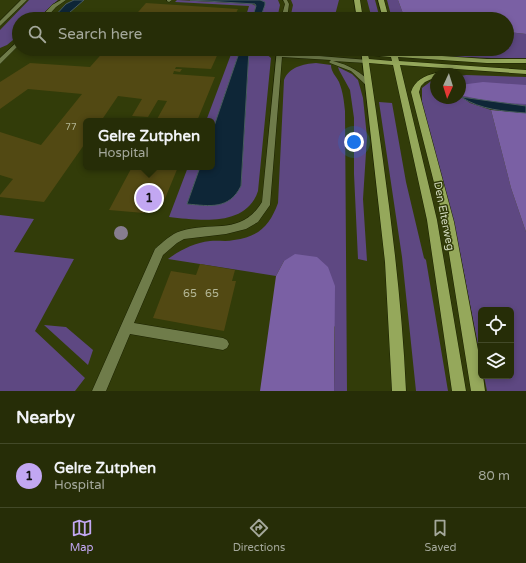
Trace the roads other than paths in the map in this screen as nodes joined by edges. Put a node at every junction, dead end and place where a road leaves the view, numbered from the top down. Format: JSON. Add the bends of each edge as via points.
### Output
{"nodes":[{"id":1,"x":24,"y":0,"type":"edge"},
{"id":2,"x":64,"y":0,"type":"edge"},
{"id":3,"x":285,"y":0,"type":"edge"},
{"id":4,"x":356,"y":0,"type":"edge"},
{"id":5,"x":381,"y":0,"type":"edge"},
{"id":6,"x":48,"y":12,"type":"edge"},
{"id":7,"x":285,"y":12,"type":"edge"},
{"id":8,"x":359,"y":12,"type":"edge"},
{"id":9,"x":384,"y":12,"type":"edge"},
{"id":10,"x":0,"y":24,"type":"edge"},
{"id":11,"x":12,"y":50,"type":"edge"},
{"id":12,"x":279,"y":56,"type":"edge"},
{"id":13,"x":299,"y":56,"type":"edge"},
{"id":14,"x":365,"y":56,"type":"edge"},
{"id":15,"x":394,"y":56,"type":"edge"},
{"id":16,"x":437,"y":56,"type":"edge"},
{"id":17,"x":456,"y":59,"type":"junction"},
{"id":18,"x":526,"y":61,"type":"edge"},
{"id":19,"x":0,"y":62,"type":"edge"},
{"id":20,"x":500,"y":71,"type":"junction"},
{"id":21,"x":526,"y":72,"type":"edge"},
{"id":22,"x":466,"y":73,"type":"edge"},
{"id":23,"x":430,"y":78,"type":"edge"},
{"id":24,"x":369,"y":85,"type":"junction"},
{"id":25,"x":126,"y":327,"type":"junction"},
{"id":26,"x":223,"y":344,"type":"dead end"},
{"id":27,"x":99,"y":391,"type":"edge"},
{"id":28,"x":399,"y":391,"type":"edge"},
{"id":29,"x":458,"y":391,"type":"edge"},
{"id":30,"x":478,"y":391,"type":"edge"}],
"edges":[{"from":1,"to":10,"type":"street"},
{"from":2,"to":6,"type":"lane"},
{"from":3,"to":7,"type":"lane"},
{"from":4,"to":8,"type":"main road"},
{"from":5,"to":9,"type":"main road"},
{"from":11,"to":19,"type":"lane"},
{"from":12,"to":25,"type":"lane","via":[[267,202],[250,223],[182,236],[159,252]]},
{"from":13,"to":24,"type":"lane","via":[[345,66],[359,74]]},
{"from":14,"to":24,"type":"main road"},
{"from":15,"to":17,"type":"main road"},
{"from":15,"to":20,"type":"main road"},
{"from":15,"to":29,"type":"main road","name":"Den Elterweg","via":[[432,220]]},
{"from":16,"to":17,"type":"main road"},
{"from":17,"to":18,"type":"main road"},
{"from":20,"to":21,"type":"main road"},
{"from":20,"to":22,"type":"main road"},
{"from":23,"to":30,"type":"main road","via":[[419,83],[415,92],[449,222]]},
{"from":24,"to":28,"type":"main road","via":[[390,261]]},
{"from":25,"to":26,"type":"lane"},
{"from":25,"to":27,"type":"lane"}]}
